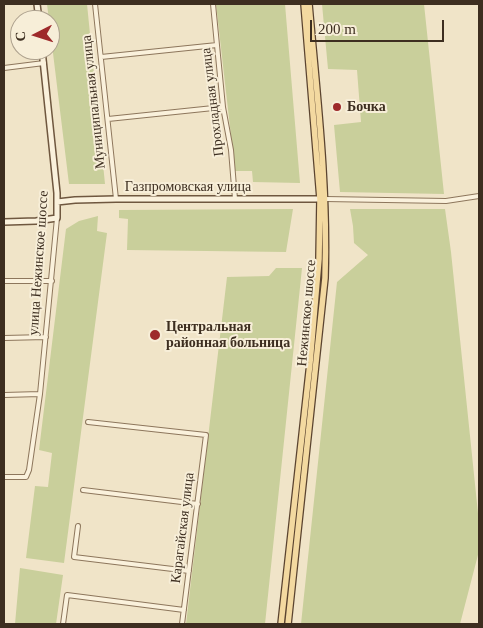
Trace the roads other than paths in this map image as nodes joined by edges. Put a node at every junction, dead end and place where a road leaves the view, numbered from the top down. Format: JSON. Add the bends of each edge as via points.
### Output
{"nodes":[{"id":1,"x":95,"y":4,"type":"edge"},
{"id":2,"x":212,"y":4,"type":"edge"},
{"id":3,"x":304,"y":4,"type":"edge"},
{"id":4,"x":309,"y":4,"type":"edge"},
{"id":5,"x":217,"y":45,"type":"junction"},
{"id":6,"x":101,"y":57,"type":"junction"},
{"id":7,"x":44,"y":60,"type":"edge"},
{"id":8,"x":44,"y":63,"type":"junction"},
{"id":9,"x":4,"y":68,"type":"edge"},
{"id":10,"x":223,"y":107,"type":"junction"},
{"id":11,"x":108,"y":119,"type":"junction"},
{"id":12,"x":479,"y":196,"type":"edge"},
{"id":13,"x":116,"y":198,"type":"junction"},
{"id":14,"x":234,"y":199,"type":"junction"},
{"id":15,"x":323,"y":199,"type":"junction"},
{"id":16,"x":57,"y":202,"type":"junction"},
{"id":17,"x":57,"y":218,"type":"junction"},
{"id":18,"x":4,"y":222,"type":"edge"},
{"id":19,"x":52,"y":280,"type":"junction"},
{"id":20,"x":4,"y":281,"type":"edge"},
{"id":21,"x":46,"y":337,"type":"junction"},
{"id":22,"x":4,"y":338,"type":"edge"},
{"id":23,"x":40,"y":394,"type":"junction"},
{"id":24,"x":4,"y":395,"type":"edge"},
{"id":25,"x":88,"y":422,"type":"dead end"},
{"id":26,"x":4,"y":477,"type":"edge"},
{"id":27,"x":83,"y":490,"type":"dead end"},
{"id":28,"x":198,"y":504,"type":"junction"},
{"id":29,"x":78,"y":526,"type":"dead end"},
{"id":30,"x":189,"y":571,"type":"junction"},
{"id":31,"x":184,"y":610,"type":"junction"},
{"id":32,"x":63,"y":624,"type":"edge"},
{"id":33,"x":182,"y":624,"type":"edge"},
{"id":34,"x":281,"y":624,"type":"edge"},
{"id":35,"x":288,"y":624,"type":"edge"}],
"edges":[{"from":1,"to":6,"type":"street","name":"Муниципальная улица"},
{"from":2,"to":5,"type":"street","name":"Прохладная улица"},
{"from":3,"to":15,"type":"main road","name":"Нежинское шоссе"},
{"from":4,"to":15,"type":"main road","name":"Нежинское шоссе"},
{"from":5,"to":6,"type":"street"},
{"from":5,"to":10,"type":"street","name":"Прохладная улица"},
{"from":6,"to":11,"type":"street","name":"Муниципальная улица"},
{"from":7,"to":8,"type":"main road","name":"улица Нежинское шоссе"},
{"from":8,"to":9,"type":"street"},
{"from":8,"to":16,"type":"main road","name":"улица Нежинское шоссе"},
{"from":10,"to":11,"type":"street"},
{"from":10,"to":14,"type":"street","name":"Прохладная улица"},
{"from":11,"to":13,"type":"street","name":"Муниципальная улица"},
{"from":12,"to":15,"type":"street","via":[[446,201]]},
{"from":13,"to":14,"type":"main road","name":"Газпромовская улица"},
{"from":13,"to":16,"type":"main road","name":"Газпромовская улица"},
{"from":14,"to":15,"type":"main road","name":"Газпромовская улица"},
{"from":15,"to":34,"type":"main road","name":"Нежинское шоссе","via":[[318,283]]},
{"from":15,"to":35,"type":"main road","name":"Нежинское шоссе","via":[[325,278]]},
{"from":16,"to":17,"type":"main road","name":"улица Нежинское шоссе"},
{"from":17,"to":18,"type":"main road"},
{"from":17,"to":19,"type":"street","name":"улица Нежинское шоссе"},
{"from":19,"to":20,"type":"street"},
{"from":19,"to":21,"type":"street","name":"улица Нежинское шоссе"},
{"from":21,"to":22,"type":"street"},
{"from":21,"to":23,"type":"street","name":"улица Нежинское шоссе"},
{"from":23,"to":24,"type":"street"},
{"from":23,"to":26,"type":"street","name":"улица Нежинское шоссе","via":[[26,477]]},
{"from":25,"to":28,"type":"street","name":"Карагайская улица","via":[[206,435]]},
{"from":27,"to":28,"type":"street"},
{"from":28,"to":30,"type":"street","name":"Карагайская улица"},
{"from":29,"to":30,"type":"street","via":[[74,557]]},
{"from":30,"to":31,"type":"street","name":"Карагайская улица"},
{"from":31,"to":32,"type":"street","via":[[67,595]]},
{"from":31,"to":33,"type":"street","name":"Карагайская улица"}]}
